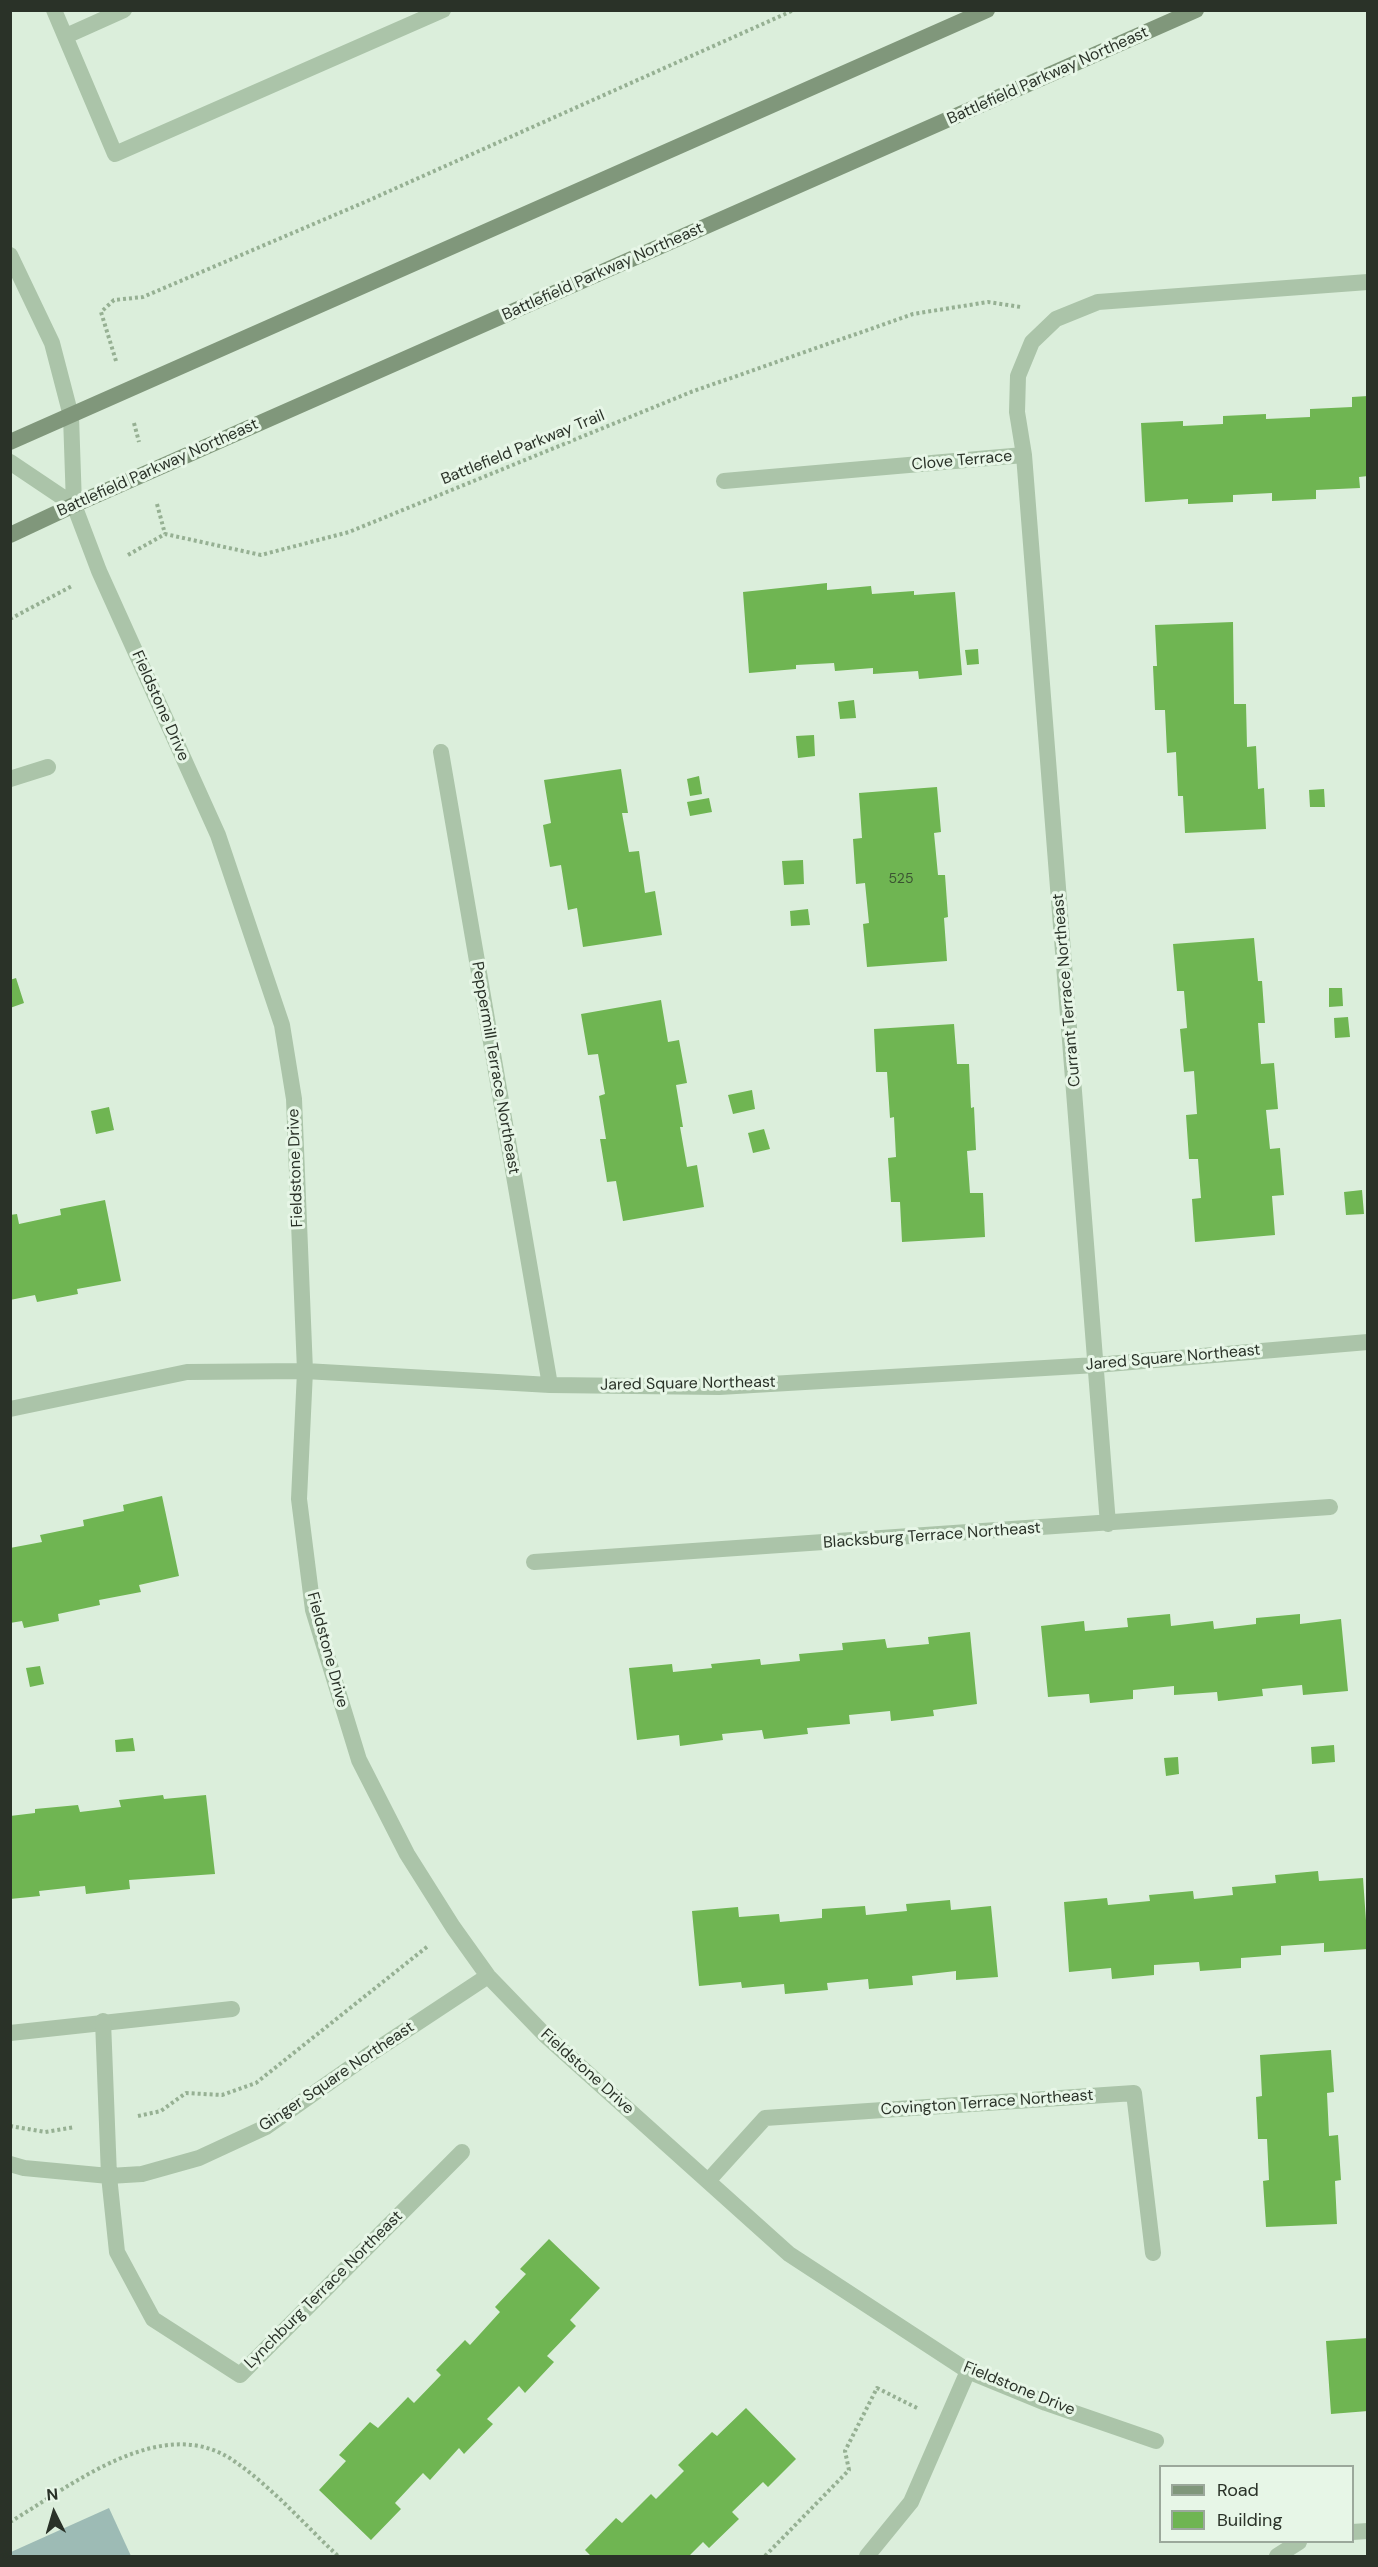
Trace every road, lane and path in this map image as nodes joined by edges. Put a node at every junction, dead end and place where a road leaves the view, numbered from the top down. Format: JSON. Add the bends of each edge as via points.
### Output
{"nodes":[{"id":1,"x":54,"y":10,"type":"edge"},
{"id":2,"x":124,"y":10,"type":"edge"},
{"id":3,"x":443,"y":10,"type":"edge"},
{"id":4,"x":794,"y":10,"type":"edge"},
{"id":5,"x":987,"y":10,"type":"edge"},
{"id":6,"x":1196,"y":10,"type":"edge"},
{"id":7,"x":66,"y":36,"type":"junction"},
{"id":8,"x":10,"y":255,"type":"edge"},
{"id":9,"x":1368,"y":282,"type":"edge"},
{"id":10,"x":101,"y":312,"type":"dead end"},
{"id":11,"x":1056,"y":319,"type":"junction"},
{"id":12,"x":71,"y":416,"type":"junction"},
{"id":13,"x":10,"y":442,"type":"edge"},
{"id":14,"x":1024,"y":455,"type":"junction"},
{"id":15,"x":10,"y":462,"type":"edge"},
{"id":16,"x":724,"y":481,"type":"dead end"},
{"id":17,"x":74,"y":505,"type":"junction"},
{"id":18,"x":10,"y":535,"type":"edge"},
{"id":19,"x":99,"y":571,"type":"junction"},
{"id":20,"x":10,"y":619,"type":"edge"},
{"id":21,"x":441,"y":752,"type":"dead end"},
{"id":22,"x":48,"y":767,"type":"dead end"},
{"id":23,"x":10,"y":779,"type":"edge"},
{"id":24,"x":1368,"y":1342,"type":"edge"},
{"id":25,"x":1096,"y":1365,"type":"junction"},
{"id":26,"x":305,"y":1371,"type":"junction"},
{"id":27,"x":550,"y":1384,"type":"junction"},
{"id":28,"x":10,"y":1409,"type":"edge"},
{"id":29,"x":1330,"y":1507,"type":"dead end"},
{"id":30,"x":1108,"y":1524,"type":"junction"},
{"id":31,"x":534,"y":1562,"type":"dead end"},
{"id":32,"x":453,"y":1927,"type":"junction"},
{"id":33,"x":488,"y":1976,"type":"junction"},
{"id":34,"x":232,"y":2009,"type":"dead end"},
{"id":35,"x":103,"y":2021,"type":"junction"},
{"id":36,"x":10,"y":2033,"type":"edge"},
{"id":37,"x":107,"y":2122,"type":"junction"},
{"id":38,"x":10,"y":2126,"type":"edge"},
{"id":39,"x":462,"y":2152,"type":"dead end"},
{"id":40,"x":10,"y":2164,"type":"edge"},
{"id":41,"x":109,"y":2176,"type":"junction"},
{"id":42,"x":708,"y":2181,"type":"junction"},
{"id":43,"x":1153,"y":2253,"type":"dead end"},
{"id":44,"x":968,"y":2371,"type":"junction"},
{"id":45,"x":945,"y":2422,"type":"junction"},
{"id":46,"x":1156,"y":2440,"type":"dead end"},
{"id":47,"x":10,"y":2522,"type":"edge"},
{"id":48,"x":1296,"y":2543,"type":"edge"},
{"id":49,"x":338,"y":2556,"type":"edge"},
{"id":50,"x":765,"y":2556,"type":"edge"},
{"id":51,"x":867,"y":2556,"type":"edge"},
{"id":52,"x":1277,"y":2556,"type":"edge"}],
"edges":[{"from":1,"to":7,"type":"street"},
{"from":2,"to":7,"type":"street"},
{"from":3,"to":7,"type":"street","via":[[115,154]]},
{"from":4,"to":10,"type":"path","via":[[143,297],[114,300]]},
{"from":5,"to":12,"type":"main road"},
{"from":6,"to":17,"type":"main road","name":"Battlefield Parkway Northeast"},
{"from":8,"to":12,"type":"street","name":"Fieldstone Drive","via":[[52,343]]},
{"from":9,"to":11,"type":"street","name":"Clove Terrace","via":[[1098,302]]},
{"from":11,"to":14,"type":"street","name":"Clove Terrace","via":[[1032,342],[1018,376],[1017,412]]},
{"from":11,"to":19,"type":"path","name":"Battlefield Parkway Trail","via":[[1025,307],[988,302],[913,314],[691,392],[349,532],[261,555],[165,534]]},
{"from":12,"to":13,"type":"main road"},
{"from":12,"to":17,"type":"street","name":"Fieldstone Drive"},
{"from":14,"to":16,"type":"street","name":"Clove Terrace"},
{"from":14,"to":25,"type":"street","name":"Currant Terrace Northeast"},
{"from":15,"to":17,"type":"street"},
{"from":17,"to":18,"type":"main road","name":"Battlefield Parkway Northeast"},
{"from":17,"to":19,"type":"street","name":"Fieldstone Drive"},
{"from":19,"to":20,"type":"path","name":"Battlefield Parkway Trail"},
{"from":19,"to":26,"type":"street","name":"Fieldstone Drive","via":[[218,835],[282,1025],[294,1099]]},
{"from":21,"to":27,"type":"street","name":"Peppermill Terrace Northeast"},
{"from":22,"to":23,"type":"street"},
{"from":24,"to":25,"type":"street","name":"Jared Square Northeast"},
{"from":25,"to":27,"type":"street","name":"Jared Square Northeast","via":[[719,1387]]},
{"from":25,"to":30,"type":"street","name":"Currant Terrace Northeast"},
{"from":26,"to":27,"type":"street","name":"Jared Square Northeast"},
{"from":26,"to":28,"type":"street","name":"Jared Square Northeast","via":[[187,1372]]},
{"from":26,"to":32,"type":"street","name":"Fieldstone Drive","via":[[299,1499],[313,1610],[359,1760],[407,1854]]},
{"from":29,"to":30,"type":"street","name":"Blacksburg Terrace Northeast"},
{"from":30,"to":31,"type":"street","name":"Blacksburg Terrace Northeast"},
{"from":32,"to":33,"type":"street","name":"Fieldstone Drive"},
{"from":32,"to":37,"type":"path","via":[[256,2083],[222,2095],[186,2093],[161,2111]]},
{"from":33,"to":41,"type":"street","name":"Ginger Square Northeast","via":[[266,2127],[199,2158],[142,2174]]},
{"from":33,"to":42,"type":"street","name":"Fieldstone Drive","via":[[545,2035]]},
{"from":34,"to":35,"type":"street"},
{"from":35,"to":36,"type":"street"},
{"from":35,"to":37,"type":"street"},
{"from":37,"to":38,"type":"path","via":[[45,2132]]},
{"from":37,"to":41,"type":"street"},
{"from":39,"to":41,"type":"street","name":"Lynchburg Terrace Northeast","via":[[240,2375],[153,2319],[117,2252]]},
{"from":40,"to":41,"type":"street","name":"Ginger Square Northeast"},
{"from":42,"to":43,"type":"street","name":"Covington Terrace Northeast","via":[[765,2118],[1134,2092]]},
{"from":42,"to":44,"type":"street","name":"Fieldstone Drive","via":[[789,2254]]},
{"from":44,"to":45,"type":"street"},
{"from":44,"to":46,"type":"street","name":"Fieldstone Drive","via":[[1046,2403]]},
{"from":45,"to":50,"type":"path","via":[[878,2388],[845,2451],[849,2470]]},
{"from":45,"to":51,"type":"street","via":[[911,2502]]},
{"from":47,"to":49,"type":"path","via":[[118,2458],[171,2444],[196,2444],[233,2460]]},
{"from":48,"to":52,"type":"street"}]}
